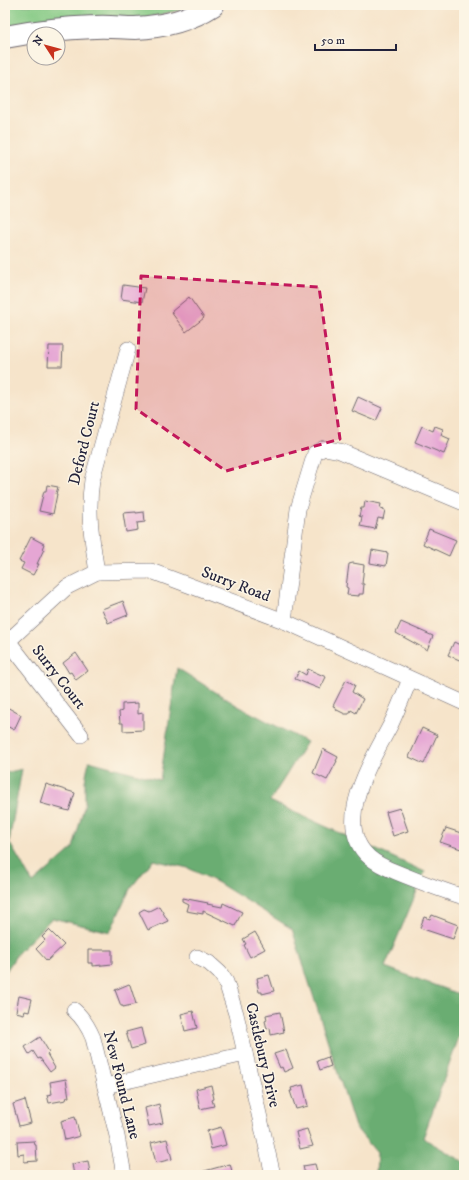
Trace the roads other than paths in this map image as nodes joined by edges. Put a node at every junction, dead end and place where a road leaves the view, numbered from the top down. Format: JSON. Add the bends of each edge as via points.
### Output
{"nodes":[{"id":1,"x":213,"y":5,"type":"edge"},
{"id":2,"x":5,"y":37,"type":"edge"},
{"id":3,"x":128,"y":350,"type":"dead end"},
{"id":4,"x":464,"y":503,"type":"edge"},
{"id":5,"x":97,"y":572,"type":"junction"},
{"id":6,"x":284,"y":621,"type":"junction"},
{"id":7,"x":7,"y":643,"type":"edge"},
{"id":8,"x":410,"y":679,"type":"junction"},
{"id":9,"x":464,"y":703,"type":"edge"},
{"id":10,"x":81,"y":735,"type":"dead end"},
{"id":11,"x":464,"y":897,"type":"edge"},
{"id":12,"x":197,"y":957,"type":"dead end"},
{"id":13,"x":74,"y":1010,"type":"dead end"},
{"id":14,"x":245,"y":1054,"type":"junction"},
{"id":15,"x":105,"y":1086,"type":"junction"},
{"id":16,"x":124,"y":1175,"type":"edge"},
{"id":17,"x":272,"y":1175,"type":"edge"}],
"edges":[{"from":1,"to":2,"type":"highway","via":[[188,18],[156,26],[68,28]]},
{"from":3,"to":5,"type":"street","name":"Deford Court","via":[[89,497]]},
{"from":4,"to":6,"type":"street","via":[[340,451],[324,448],[315,453],[298,509]]},
{"from":5,"to":6,"type":"street","name":"Surry Road","via":[[151,571]]},
{"from":5,"to":7,"type":"street","name":"Surry Road","via":[[67,587]]},
{"from":6,"to":8,"type":"street","name":"Surry Road"},
{"from":7,"to":10,"type":"street","name":"Surry Court"},
{"from":8,"to":9,"type":"street","name":"Surry Road"},
{"from":8,"to":11,"type":"street","via":[[392,722],[365,774],[354,816],[354,828],[361,848],[377,864]]},
{"from":12,"to":14,"type":"street","name":"Castlebury Drive","via":[[209,963],[226,982]]},
{"from":13,"to":15,"type":"street","name":"New Found Lane","via":[[89,1027]]},
{"from":14,"to":15,"type":"street"},
{"from":14,"to":17,"type":"street","name":"Castlebury Drive"},
{"from":15,"to":16,"type":"street","name":"New Found Lane"}]}
